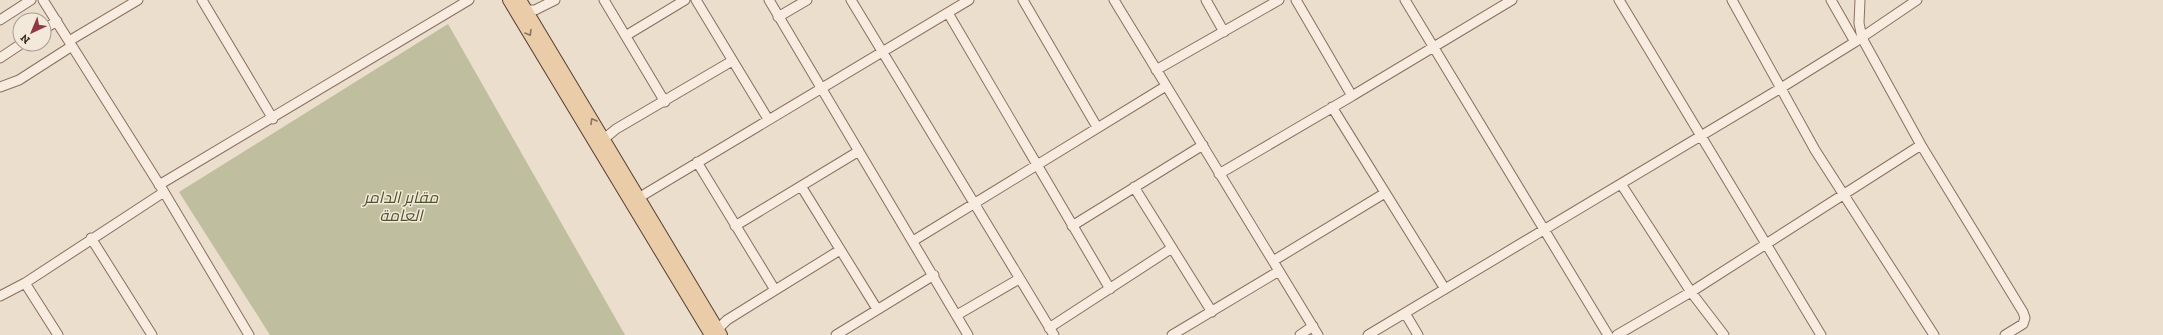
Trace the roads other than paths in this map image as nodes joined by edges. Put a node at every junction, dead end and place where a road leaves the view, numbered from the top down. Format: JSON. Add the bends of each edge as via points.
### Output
{"nodes":[{"id":1,"x":31,"y":0,"type":"edge"},
{"id":2,"x":43,"y":0,"type":"edge"},
{"id":3,"x":138,"y":0,"type":"edge"},
{"id":4,"x":202,"y":0,"type":"edge"},
{"id":5,"x":470,"y":0,"type":"edge"},
{"id":6,"x":509,"y":0,"type":"edge"},
{"id":7,"x":555,"y":0,"type":"edge"},
{"id":8,"x":604,"y":0,"type":"edge"},
{"id":9,"x":685,"y":0,"type":"edge"},
{"id":10,"x":696,"y":0,"type":"edge"},
{"id":11,"x":769,"y":0,"type":"edge"},
{"id":12,"x":807,"y":0,"type":"edge"},
{"id":13,"x":851,"y":0,"type":"edge"},
{"id":14,"x":969,"y":0,"type":"edge"},
{"id":15,"x":1023,"y":0,"type":"edge"},
{"id":16,"x":1114,"y":0,"type":"edge"},
{"id":17,"x":1206,"y":0,"type":"edge"},
{"id":18,"x":1279,"y":0,"type":"edge"},
{"id":19,"x":1296,"y":0,"type":"edge"},
{"id":20,"x":1405,"y":0,"type":"edge"},
{"id":21,"x":1512,"y":0,"type":"edge"},
{"id":22,"x":1619,"y":0,"type":"edge"},
{"id":23,"x":1732,"y":0,"type":"edge"},
{"id":24,"x":1830,"y":0,"type":"edge"},
{"id":25,"x":1860,"y":0,"type":"edge"},
{"id":26,"x":1917,"y":0,"type":"edge"},
{"id":27,"x":521,"y":7,"type":"edge"},
{"id":28,"x":948,"y":13,"type":"junction"},
{"id":29,"x":778,"y":17,"type":"junction"},
{"id":30,"x":0,"y":20,"type":"edge"},
{"id":31,"x":56,"y":21,"type":"junction"},
{"id":32,"x":52,"y":24,"type":"edge"},
{"id":33,"x":1224,"y":32,"type":"junction"},
{"id":34,"x":627,"y":36,"type":"junction"},
{"id":35,"x":1859,"y":40,"type":"junction"},
{"id":36,"x":71,"y":44,"type":"junction"},
{"id":37,"x":1434,"y":47,"type":"junction"},
{"id":38,"x":12,"y":50,"type":"edge"},
{"id":39,"x":882,"y":52,"type":"junction"},
{"id":40,"x":0,"y":58,"type":"edge"},
{"id":41,"x":732,"y":62,"type":"junction"},
{"id":42,"x":1156,"y":70,"type":"junction"},
{"id":43,"x":1166,"y":86,"type":"junction"},
{"id":44,"x":0,"y":88,"type":"edge"},
{"id":45,"x":820,"y":88,"type":"junction"},
{"id":46,"x":1781,"y":88,"type":"junction"},
{"id":47,"x":1352,"y":96,"type":"junction"},
{"id":48,"x":665,"y":102,"type":"junction"},
{"id":49,"x":1332,"y":107,"type":"junction"},
{"id":50,"x":273,"y":119,"type":"junction"},
{"id":51,"x":768,"y":119,"type":"junction"},
{"id":52,"x":1097,"y":127,"type":"junction"},
{"id":53,"x":1700,"y":136,"type":"junction"},
{"id":54,"x":604,"y":139,"type":"junction"},
{"id":55,"x":1203,"y":145,"type":"junction"},
{"id":56,"x":1921,"y":145,"type":"junction"},
{"id":57,"x":859,"y":151,"type":"junction"},
{"id":58,"x":697,"y":162,"type":"junction"},
{"id":59,"x":1036,"y":165,"type":"junction"},
{"id":60,"x":1220,"y":174,"type":"junction"},
{"id":61,"x":1621,"y":184,"type":"junction"},
{"id":62,"x":801,"y":186,"type":"junction"},
{"id":63,"x":1134,"y":187,"type":"junction"},
{"id":64,"x":161,"y":188,"type":"junction"},
{"id":65,"x":1386,"y":193,"type":"junction"},
{"id":66,"x":1844,"y":194,"type":"junction"},
{"id":67,"x":635,"y":200,"type":"junction"},
{"id":68,"x":973,"y":204,"type":"junction"},
{"id":69,"x":735,"y":226,"type":"junction"},
{"id":70,"x":1072,"y":226,"type":"junction"},
{"id":71,"x":1546,"y":229,"type":"junction"},
{"id":72,"x":91,"y":238,"type":"junction"},
{"id":73,"x":913,"y":241,"type":"junction"},
{"id":74,"x":1767,"y":243,"type":"junction"},
{"id":75,"x":1172,"y":248,"type":"junction"},
{"id":76,"x":840,"y":250,"type":"junction"},
{"id":77,"x":1273,"y":261,"type":"junction"},
{"id":78,"x":1279,"y":271,"type":"junction"},
{"id":79,"x":934,"y":274,"type":"junction"},
{"id":80,"x":1019,"y":279,"type":"junction"},
{"id":81,"x":25,"y":283,"type":"junction"},
{"id":82,"x":1110,"y":289,"type":"junction"},
{"id":83,"x":1445,"y":289,"type":"junction"},
{"id":84,"x":775,"y":290,"type":"junction"},
{"id":85,"x":1691,"y":292,"type":"junction"},
{"id":86,"x":0,"y":296,"type":"edge"},
{"id":87,"x":877,"y":309,"type":"junction"},
{"id":88,"x":1212,"y":312,"type":"junction"},
{"id":89,"x":1405,"y":313,"type":"junction"},
{"id":90,"x":957,"y":315,"type":"junction"},
{"id":91,"x":1313,"y":326,"type":"junction"},
{"id":92,"x":1052,"y":332,"type":"edge"},
{"id":93,"x":717,"y":333,"type":"edge"},
{"id":94,"x":58,"y":335,"type":"edge"},
{"id":95,"x":152,"y":335,"type":"edge"},
{"id":96,"x":249,"y":335,"type":"edge"},
{"id":97,"x":836,"y":335,"type":"edge"},
{"id":98,"x":968,"y":335,"type":"edge"},
{"id":99,"x":1172,"y":335,"type":"edge"},
{"id":100,"x":1300,"y":335,"type":"edge"},
{"id":101,"x":1318,"y":335,"type":"edge"},
{"id":102,"x":1368,"y":335,"type":"edge"},
{"id":103,"x":1418,"y":335,"type":"edge"},
{"id":104,"x":1608,"y":335,"type":"edge"},
{"id":105,"x":1618,"y":335,"type":"edge"},
{"id":106,"x":1724,"y":335,"type":"edge"},
{"id":107,"x":1821,"y":335,"type":"edge"},
{"id":108,"x":1934,"y":335,"type":"edge"},
{"id":109,"x":2005,"y":335,"type":"edge"}],
"edges":[{"from":1,"to":30,"type":"street"},
{"from":2,"to":31,"type":"street"},
{"from":3,"to":36,"type":"street"},
{"from":4,"to":50,"type":"street"},
{"from":5,"to":50,"type":"street"},
{"from":6,"to":27,"type":"main road"},
{"from":7,"to":27,"type":"street","via":[[535,10]]},
{"from":8,"to":34,"type":"street"},
{"from":9,"to":34,"type":"street"},
{"from":10,"to":41,"type":"street"},
{"from":11,"to":29,"type":"street"},
{"from":12,"to":29,"type":"street"},
{"from":13,"to":39,"type":"street"},
{"from":14,"to":28,"type":"street"},
{"from":15,"to":52,"type":"street"},
{"from":16,"to":42,"type":"street"},
{"from":17,"to":33,"type":"street"},
{"from":18,"to":33,"type":"street"},
{"from":19,"to":47,"type":"street"},
{"from":20,"to":37,"type":"street"},
{"from":21,"to":37,"type":"street"},
{"from":22,"to":53,"type":"street"},
{"from":23,"to":46,"type":"street"},
{"from":24,"to":35,"type":"street"},
{"from":25,"to":35,"type":"street"},
{"from":26,"to":35,"type":"street"},
{"from":54,"to":27,"type":"main road","one_way":true},
{"from":27,"to":67,"type":"main road","one_way":true},
{"from":28,"to":39,"type":"street"},
{"from":28,"to":59,"type":"street"},
{"from":29,"to":45,"type":"street"},
{"from":31,"to":32,"type":"street"},
{"from":31,"to":36,"type":"street"},
{"from":33,"to":42,"type":"street"},
{"from":34,"to":48,"type":"street"},
{"from":35,"to":46,"type":"street"},
{"from":35,"to":56,"type":"street"},
{"from":36,"to":44,"type":"street","via":[[19,80]]},
{"from":36,"to":64,"type":"street"},
{"from":37,"to":47,"type":"street"},
{"from":37,"to":71,"type":"street"},
{"from":38,"to":40,"type":"street"},
{"from":39,"to":45,"type":"street"},
{"from":39,"to":68,"type":"street"},
{"from":41,"to":48,"type":"street"},
{"from":41,"to":51,"type":"street"},
{"from":42,"to":43,"type":"street"},
{"from":43,"to":52,"type":"street"},
{"from":43,"to":55,"type":"street"},
{"from":45,"to":51,"type":"street"},
{"from":45,"to":57,"type":"street"},
{"from":46,"to":53,"type":"street"},
{"from":46,"to":66,"type":"street","via":[[1815,150]]},
{"from":47,"to":49,"type":"street"},
{"from":48,"to":54,"type":"street","via":[[616,129]]},
{"from":49,"to":60,"type":"street"},
{"from":49,"to":65,"type":"street"},
{"from":50,"to":64,"type":"street"},
{"from":51,"to":58,"type":"street"},
{"from":52,"to":59,"type":"street"},
{"from":53,"to":61,"type":"street"},
{"from":53,"to":74,"type":"street"},
{"from":54,"to":67,"type":"main road"},
{"from":55,"to":60,"type":"street"},
{"from":55,"to":63,"type":"street"},
{"from":56,"to":66,"type":"street"},
{"from":56,"to":109,"type":"street","via":[[2024,312],[2023,324]]},
{"from":57,"to":62,"type":"street"},
{"from":57,"to":73,"type":"street"},
{"from":58,"to":67,"type":"street"},
{"from":58,"to":69,"type":"street"},
{"from":59,"to":68,"type":"street"},
{"from":59,"to":70,"type":"street"},
{"from":60,"to":77,"type":"street"},
{"from":61,"to":71,"type":"street"},
{"from":61,"to":85,"type":"street"},
{"from":62,"to":69,"type":"street"},
{"from":62,"to":76,"type":"street"},
{"from":63,"to":70,"type":"street"},
{"from":63,"to":75,"type":"street"},
{"from":64,"to":72,"type":"street"},
{"from":64,"to":96,"type":"street"},
{"from":65,"to":77,"type":"street"},
{"from":65,"to":83,"type":"street"},
{"from":66,"to":74,"type":"street"},
{"from":66,"to":108,"type":"street"},
{"from":67,"to":93,"type":"main road"},
{"from":68,"to":73,"type":"street"},
{"from":68,"to":80,"type":"street"},
{"from":69,"to":84,"type":"street"},
{"from":70,"to":82,"type":"street"},
{"from":71,"to":83,"type":"street"},
{"from":71,"to":104,"type":"street"},
{"from":72,"to":81,"type":"street"},
{"from":72,"to":95,"type":"street"},
{"from":73,"to":79,"type":"street"},
{"from":74,"to":85,"type":"street"},
{"from":74,"to":107,"type":"street"},
{"from":75,"to":82,"type":"street"},
{"from":75,"to":88,"type":"street"},
{"from":76,"to":84,"type":"street"},
{"from":76,"to":87,"type":"street"},
{"from":77,"to":78,"type":"street"},
{"from":78,"to":88,"type":"street"},
{"from":78,"to":91,"type":"street"},
{"from":79,"to":87,"type":"street"},
{"from":79,"to":90,"type":"street"},
{"from":80,"to":90,"type":"street"},
{"from":80,"to":92,"type":"street"},
{"from":81,"to":86,"type":"street"},
{"from":81,"to":94,"type":"street"},
{"from":82,"to":92,"type":"street"},
{"from":83,"to":89,"type":"street"},
{"from":84,"to":93,"type":"street","via":[[727,320]]},
{"from":85,"to":105,"type":"street"},
{"from":85,"to":106,"type":"street"},
{"from":87,"to":97,"type":"street"},
{"from":88,"to":99,"type":"street"},
{"from":89,"to":102,"type":"street"},
{"from":89,"to":103,"type":"street"},
{"from":90,"to":98,"type":"street"},
{"from":91,"to":100,"type":"street"},
{"from":91,"to":101,"type":"street"}]}
